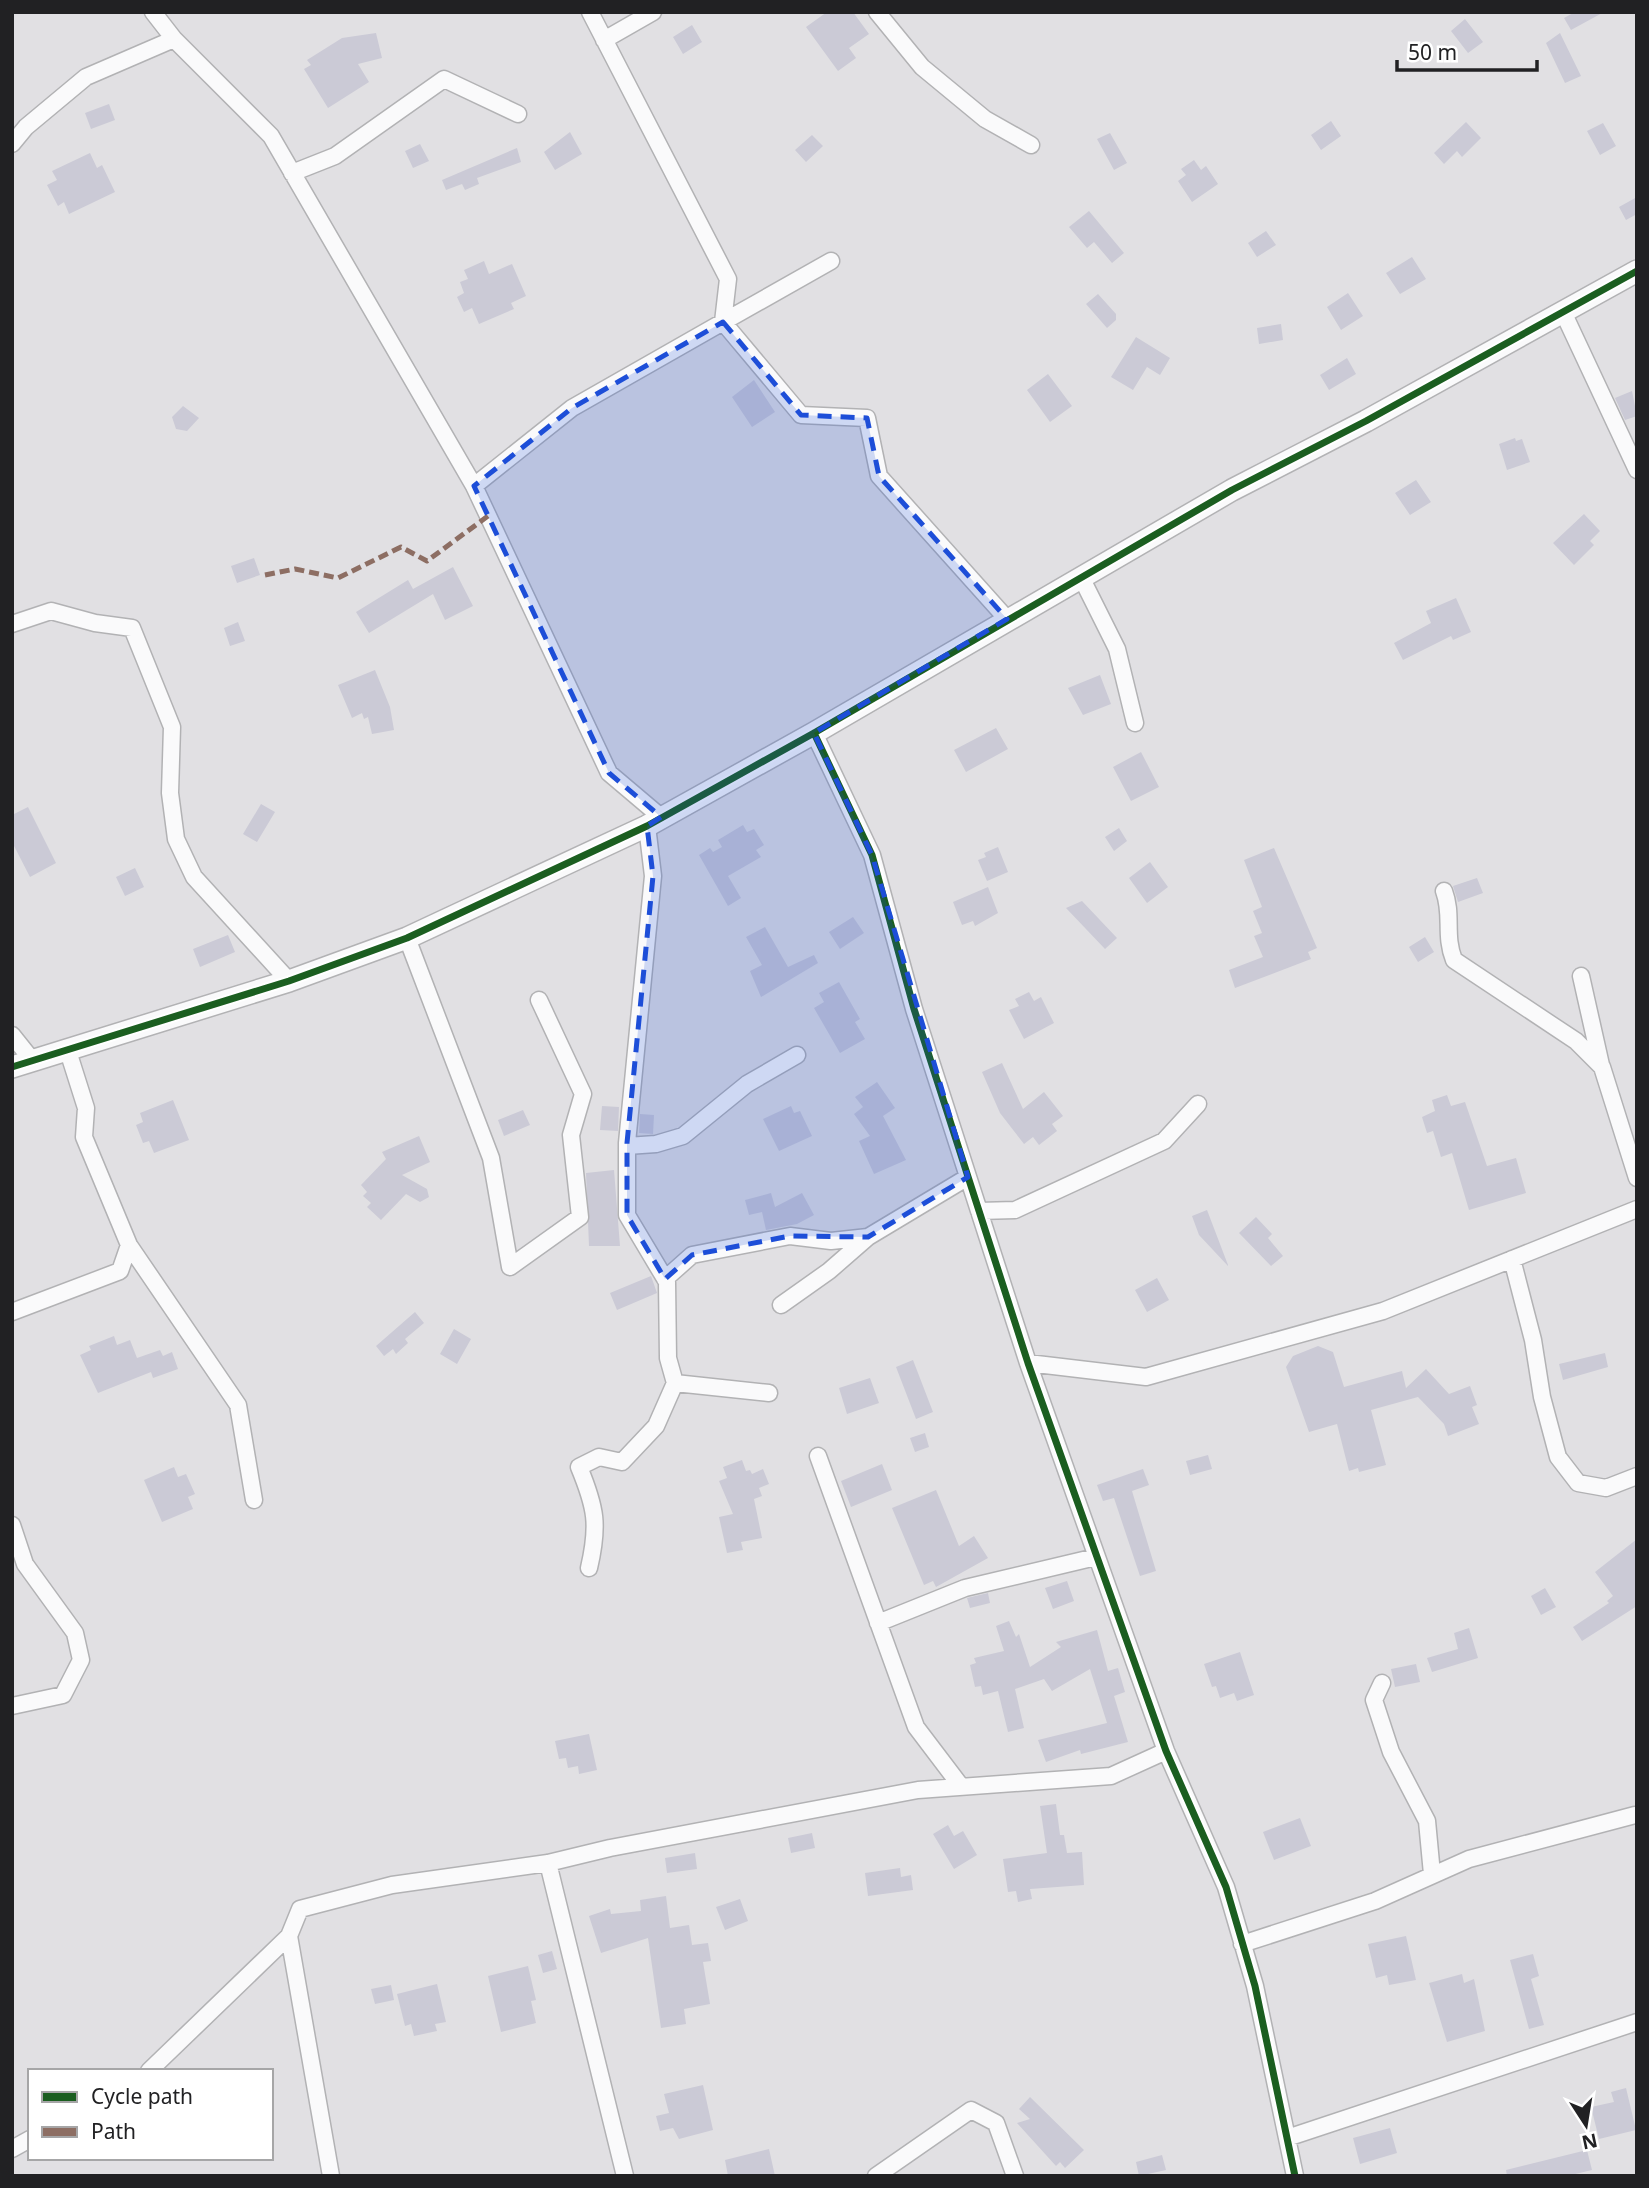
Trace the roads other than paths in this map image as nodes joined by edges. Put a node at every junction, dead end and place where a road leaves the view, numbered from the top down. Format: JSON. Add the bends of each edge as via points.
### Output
{"nodes":[{"id":1,"x":153,"y":12,"type":"edge"},
{"id":2,"x":590,"y":12,"type":"edge"},
{"id":3,"x":653,"y":12,"type":"edge"},
{"id":4,"x":877,"y":12,"type":"edge"},
{"id":5,"x":174,"y":39,"type":"junction"},
{"id":6,"x":604,"y":40,"type":"junction"},
{"id":7,"x":518,"y":114,"type":"dead end"},
{"id":8,"x":12,"y":144,"type":"edge"},
{"id":9,"x":1031,"y":145,"type":"dead end"},
{"id":10,"x":292,"y":173,"type":"junction"},
{"id":11,"x":831,"y":261,"type":"dead end"},
{"id":12,"x":1637,"y":271,"type":"edge"},
{"id":13,"x":1563,"y":312,"type":"junction"},
{"id":14,"x":723,"y":322,"type":"junction"},
{"id":15,"x":1637,"y":470,"type":"edge"},
{"id":16,"x":474,"y":486,"type":"junction"},
{"id":17,"x":1081,"y":578,"type":"junction"},
{"id":18,"x":1007,"y":619,"type":"junction"},
{"id":19,"x":12,"y":624,"type":"edge"},
{"id":20,"x":1135,"y":723,"type":"dead end"},
{"id":21,"x":814,"y":733,"type":"junction"},
{"id":22,"x":654,"y":822,"type":"junction"},
{"id":23,"x":1444,"y":891,"type":"dead end"},
{"id":24,"x":407,"y":938,"type":"junction"},
{"id":25,"x":1581,"y":976,"type":"dead end"},
{"id":26,"x":289,"y":981,"type":"junction"},
{"id":27,"x":539,"y":1000,"type":"dead end"},
{"id":28,"x":12,"y":1035,"type":"edge"},
{"id":29,"x":67,"y":1048,"type":"junction"},
{"id":30,"x":797,"y":1055,"type":"dead end"},
{"id":31,"x":22,"y":1063,"type":"edge"},
{"id":32,"x":1602,"y":1067,"type":"junction"},
{"id":33,"x":1198,"y":1104,"type":"dead end"},
{"id":34,"x":627,"y":1146,"type":"junction"},
{"id":35,"x":968,"y":1177,"type":"junction"},
{"id":36,"x":1637,"y":1178,"type":"edge"},
{"id":37,"x":1637,"y":1209,"type":"edge"},
{"id":38,"x":979,"y":1211,"type":"junction"},
{"id":39,"x":868,"y":1237,"type":"junction"},
{"id":40,"x":129,"y":1245,"type":"junction"},
{"id":41,"x":1512,"y":1259,"type":"junction"},
{"id":42,"x":665,"y":1279,"type":"junction"},
{"id":43,"x":782,"y":1305,"type":"dead end"},
{"id":44,"x":12,"y":1312,"type":"edge"},
{"id":45,"x":1028,"y":1363,"type":"junction"},
{"id":46,"x":675,"y":1383,"type":"junction"},
{"id":47,"x":769,"y":1393,"type":"dead end"},
{"id":48,"x":818,"y":1456,"type":"dead end"},
{"id":49,"x":1637,"y":1476,"type":"edge"},
{"id":50,"x":254,"y":1500,"type":"dead end"},
{"id":51,"x":12,"y":1525,"type":"edge"},
{"id":52,"x":1097,"y":1557,"type":"junction"},
{"id":53,"x":589,"y":1568,"type":"dead end"},
{"id":54,"x":878,"y":1623,"type":"junction"},
{"id":55,"x":1382,"y":1683,"type":"dead end"},
{"id":56,"x":12,"y":1706,"type":"edge"},
{"id":57,"x":1166,"y":1751,"type":"junction"},
{"id":58,"x":960,"y":1785,"type":"junction"},
{"id":59,"x":1636,"y":1815,"type":"edge"},
{"id":60,"x":548,"y":1864,"type":"junction"},
{"id":61,"x":1432,"y":1874,"type":"junction"},
{"id":62,"x":289,"y":1936,"type":"junction"},
{"id":63,"x":1242,"y":1944,"type":"junction"},
{"id":64,"x":1637,"y":2022,"type":"edge"},
{"id":65,"x":151,"y":2069,"type":"edge"},
{"id":66,"x":1287,"y":2138,"type":"junction"},
{"id":67,"x":28,"y":2140,"type":"edge"},
{"id":68,"x":12,"y":2148,"type":"edge"},
{"id":69,"x":331,"y":2176,"type":"edge"},
{"id":70,"x":625,"y":2176,"type":"edge"},
{"id":71,"x":876,"y":2176,"type":"edge"},
{"id":72,"x":1015,"y":2176,"type":"edge"},
{"id":73,"x":1295,"y":2176,"type":"edge"}],
"edges":[{"from":1,"to":5,"type":"street"},
{"from":2,"to":6,"type":"street"},
{"from":3,"to":6,"type":"street"},
{"from":4,"to":9,"type":"street","via":[[922,67],[985,119]]},
{"from":5,"to":8,"type":"street","via":[[86,77]]},
{"from":5,"to":10,"type":"street","via":[[271,136]]},
{"from":6,"to":14,"type":"street","via":[[728,279]]},
{"from":7,"to":10,"type":"street","via":[[444,79],[335,156]]},
{"from":10,"to":16,"type":"street"},
{"from":11,"to":14,"type":"street"},
{"from":12,"to":13,"type":"street"},
{"from":13,"to":15,"type":"street"},
{"from":13,"to":17,"type":"street","via":[[1233,490]]},
{"from":14,"to":16,"type":"street","via":[[572,408]]},
{"from":14,"to":18,"type":"street","via":[[801,415],[867,418],[879,476]]},
{"from":16,"to":22,"type":"street","via":[[609,773]]},
{"from":17,"to":18,"type":"street"},
{"from":17,"to":20,"type":"street","via":[[1117,649]]},
{"from":18,"to":21,"type":"street"},
{"from":19,"to":26,"type":"street","via":[[51,611],[132,628],[172,727],[170,793],[176,839],[194,877]]},
{"from":21,"to":22,"type":"street"},
{"from":21,"to":35,"type":"street","via":[[872,855],[914,1009]]},
{"from":22,"to":24,"type":"street"},
{"from":22,"to":34,"type":"street"},
{"from":23,"to":32,"type":"street","via":[[1450,906],[1447,942],[1454,960],[1576,1041]]},
{"from":24,"to":26,"type":"street"},
{"from":24,"to":27,"type":"street","via":[[491,1158],[510,1267],[580,1217],[571,1135],[583,1094]]},
{"from":25,"to":32,"type":"street"},
{"from":26,"to":29,"type":"street"},
{"from":28,"to":31,"type":"street"},
{"from":29,"to":31,"type":"street"},
{"from":29,"to":40,"type":"street","via":[[86,1108],[84,1137]]},
{"from":30,"to":34,"type":"street","via":[[747,1084],[683,1136]]},
{"from":32,"to":36,"type":"street"},
{"from":33,"to":38,"type":"street","via":[[1164,1141],[1015,1210]]},
{"from":34,"to":42,"type":"street","via":[[627,1215]]},
{"from":35,"to":38,"type":"street"},
{"from":35,"to":39,"type":"street"},
{"from":37,"to":41,"type":"street"},
{"from":38,"to":45,"type":"street"},
{"from":39,"to":42,"type":"street","via":[[831,1241],[790,1236],[692,1255]]},
{"from":39,"to":43,"type":"street"},
{"from":40,"to":44,"type":"street","via":[[120,1271]]},
{"from":40,"to":50,"type":"street","via":[[238,1405]]},
{"from":41,"to":45,"type":"street","via":[[1383,1311],[1146,1377]]},
{"from":41,"to":49,"type":"street","via":[[1558,1457],[1578,1483],[1606,1488]]},
{"from":42,"to":46,"type":"street","via":[[668,1358]]},
{"from":45,"to":52,"type":"street"},
{"from":46,"to":47,"type":"street"},
{"from":46,"to":53,"type":"street","via":[[656,1426],[622,1462],[599,1457],[579,1467],[597,1533]]},
{"from":48,"to":54,"type":"street"},
{"from":51,"to":56,"type":"street","via":[[26,1564],[75,1633],[81,1660],[63,1695]]},
{"from":52,"to":54,"type":"street","via":[[965,1588]]},
{"from":52,"to":57,"type":"street"},
{"from":54,"to":58,"type":"street","via":[[916,1727]]},
{"from":55,"to":61,"type":"street","via":[[1374,1700],[1391,1752],[1427,1821]]},
{"from":57,"to":58,"type":"street","via":[[1111,1776]]},
{"from":57,"to":63,"type":"street","via":[[1226,1887]]},
{"from":58,"to":60,"type":"street","via":[[610,1848]]},
{"from":59,"to":61,"type":"street","via":[[1469,1859]]},
{"from":60,"to":62,"type":"street","via":[[392,1885],[300,1909]]},
{"from":60,"to":70,"type":"street"},
{"from":61,"to":63,"type":"street","via":[[1375,1901]]},
{"from":62,"to":65,"type":"street"},
{"from":62,"to":69,"type":"street"},
{"from":63,"to":66,"type":"street"},
{"from":64,"to":66,"type":"street"},
{"from":66,"to":73,"type":"street"},
{"from":67,"to":68,"type":"street"},
{"from":71,"to":72,"type":"street","via":[[971,2110],[996,2123]]}]}
